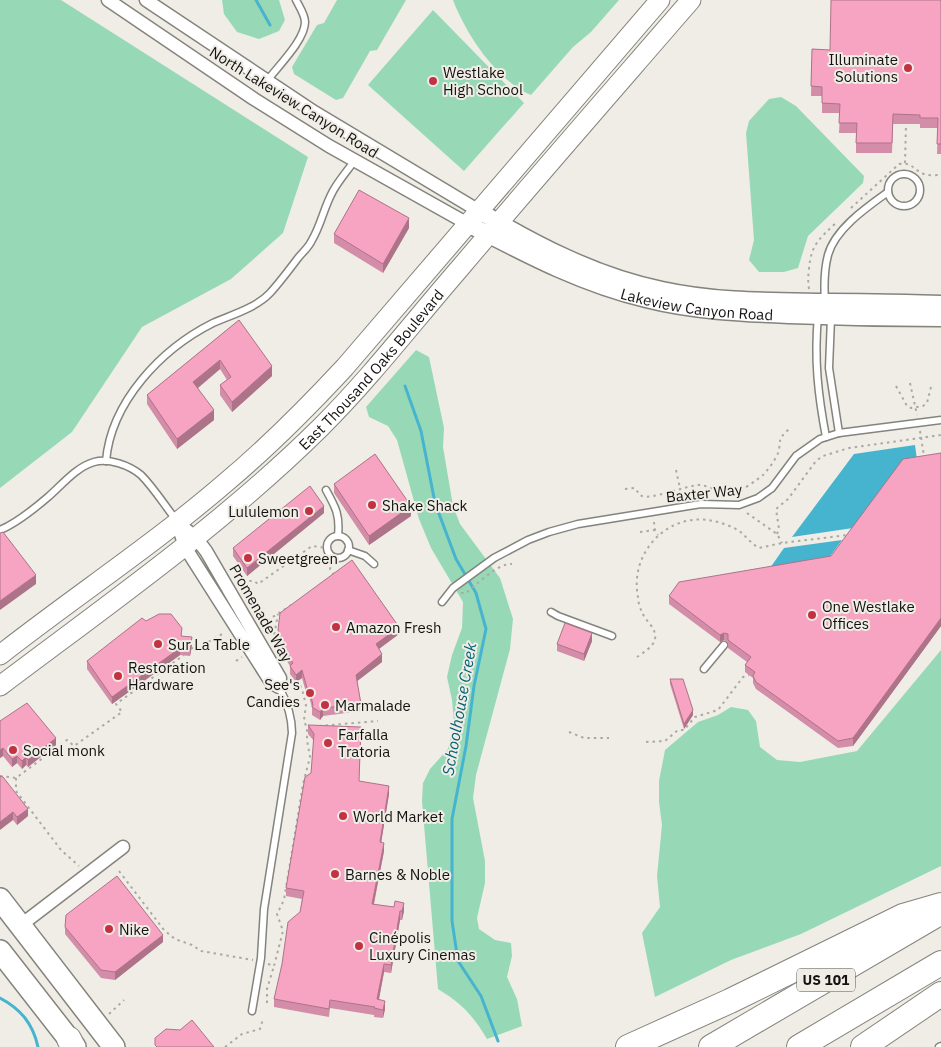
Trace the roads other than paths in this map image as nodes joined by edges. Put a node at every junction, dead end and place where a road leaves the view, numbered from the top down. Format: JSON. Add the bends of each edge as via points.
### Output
{"nodes":[{"id":1,"x":108,"y":0,"type":"edge"},
{"id":2,"x":146,"y":0,"type":"edge"},
{"id":3,"x":296,"y":0,"type":"edge"},
{"id":4,"x":660,"y":0,"type":"edge"},
{"id":5,"x":691,"y":0,"type":"edge"},
{"id":6,"x":266,"y":81,"type":"junction"},
{"id":7,"x":355,"y":160,"type":"junction"},
{"id":8,"x":888,"y":192,"type":"junction"},
{"id":9,"x":474,"y":218,"type":"junction"},
{"id":10,"x":493,"y":229,"type":"junction"},
{"id":11,"x":941,"y":304,"type":"edge"},
{"id":12,"x":825,"y":311,"type":"junction"},
{"id":13,"x":941,"y":318,"type":"edge"},
{"id":14,"x":941,"y":420,"type":"edge"},
{"id":15,"x":839,"y":433,"type":"junction"},
{"id":16,"x":826,"y":437,"type":"junction"},
{"id":17,"x":106,"y":461,"type":"junction"},
{"id":18,"x":326,"y":490,"type":"dead end"},
{"id":19,"x":177,"y":522,"type":"junction"},
{"id":20,"x":0,"y":530,"type":"edge"},
{"id":21,"x":338,"y":536,"type":"junction"},
{"id":22,"x":190,"y":543,"type":"junction"},
{"id":23,"x":348,"y":550,"type":"junction"},
{"id":24,"x":374,"y":564,"type":"dead end"},
{"id":25,"x":442,"y":602,"type":"dead end"},
{"id":26,"x":551,"y":612,"type":"dead end"},
{"id":27,"x":612,"y":636,"type":"dead end"},
{"id":28,"x":724,"y":645,"type":"dead end"},
{"id":29,"x":0,"y":655,"type":"edge"},
{"id":30,"x":704,"y":669,"type":"dead end"},
{"id":31,"x":0,"y":686,"type":"edge"},
{"id":32,"x":280,"y":687,"type":"joint"},
{"id":33,"x":123,"y":847,"type":"dead end"},
{"id":34,"x":0,"y":899,"type":"edge"},
{"id":35,"x":941,"y":905,"type":"edge"},
{"id":36,"x":941,"y":912,"type":"edge"},
{"id":37,"x":21,"y":925,"type":"junction"},
{"id":38,"x":1,"y":953,"type":"edge"},
{"id":39,"x":941,"y":963,"type":"edge"},
{"id":40,"x":941,"y":994,"type":"edge"},
{"id":41,"x":864,"y":1009,"type":"junction"},
{"id":42,"x":252,"y":1011,"type":"dead end"},
{"id":43,"x":72,"y":1044,"type":"edge"},
{"id":44,"x":114,"y":1047,"type":"edge"},
{"id":45,"x":628,"y":1047,"type":"edge"},
{"id":46,"x":711,"y":1047,"type":"edge"},
{"id":47,"x":799,"y":1047,"type":"edge"},
{"id":48,"x":811,"y":1047,"type":"edge"},
{"id":49,"x":864,"y":1047,"type":"edge"}],
"edges":[{"from":1,"to":7,"type":"street","name":"North Lakeview Canyon Road","via":[[254,99]]},
{"from":2,"to":6,"type":"street","name":"North Lakeview Canyon Road"},
{"from":3,"to":6,"type":"lane","via":[[305,20],[304,31]]},
{"from":4,"to":9,"type":"main road","name":"East Thousand Oaks Boulevard"},
{"from":5,"to":10,"type":"main road","name":"East Thousand Oaks Boulevard"},
{"from":6,"to":9,"type":"street","name":"North Lakeview Canyon Road"},
{"from":7,"to":9,"type":"street","name":"North Lakeview Canyon Road"},
{"from":7,"to":17,"type":"lane","via":[[333,191],[312,241],[268,295],[183,341],[149,371],[119,418],[107,446]]},
{"from":8,"to":8,"type":"lane","via":[[893,177],[903,173],[913,176],[919,185],[919,196],[912,204],[897,204]]},
{"from":8,"to":12,"type":"lane","via":[[865,209],[832,243],[825,268]]},
{"from":9,"to":10,"type":"street","name":"Lakeview Canyon Road"},
{"from":9,"to":19,"type":"main road","name":"East Thousand Oaks Boulevard","via":[[305,410],[227,482]]},
{"from":10,"to":12,"type":"street","name":"Lakeview Canyon Road","via":[[577,278],[645,299],[710,311]]},
{"from":10,"to":22,"type":"main road","name":"East Thousand Oaks Boulevard","via":[[351,396],[274,471]]},
{"from":11,"to":12,"type":"street","name":"Lakeview Canyon Road"},
{"from":12,"to":13,"type":"street","name":"Lakeview Canyon Road"},
{"from":12,"to":15,"type":"lane","via":[[829,368]]},
{"from":12,"to":16,"type":"lane","via":[[815,362]]},
{"from":14,"to":15,"type":"lane","name":"Baxter Way"},
{"from":15,"to":16,"type":"lane","name":"Baxter Way"},
{"from":16,"to":25,"type":"lane","name":"Baxter Way","via":[[796,456],[776,484],[758,498],[739,505],[700,504],[578,524],[549,532],[502,552],[453,588]]},
{"from":17,"to":19,"type":"lane","name":"Promenade Way","via":[[132,468]]},
{"from":17,"to":20,"type":"lane","via":[[93,462],[75,472],[46,499]]},
{"from":18,"to":21,"type":"lane","via":[[336,508]]},
{"from":19,"to":22,"type":"street","name":"Promenade Way"},
{"from":19,"to":29,"type":"main road","name":"East Thousand Oaks Boulevard"},
{"from":21,"to":23,"type":"lane","via":[[346,541]]},
{"from":21,"to":23,"type":"lane","via":[[329,541],[329,554],[341,558]]},
{"from":22,"to":31,"type":"main road","name":"East Thousand Oaks Boulevard"},
{"from":22,"to":32,"type":"street","name":"Promenade Way","via":[[269,679]]},
{"from":23,"to":24,"type":"lane","via":[[365,556]]},
{"from":26,"to":27,"type":"lane"},
{"from":28,"to":30,"type":"lane"},
{"from":32,"to":42,"type":"lane","via":[[292,722],[292,733],[264,909],[260,966]]},
{"from":33,"to":37,"type":"street"},
{"from":34,"to":37,"type":"main road"},
{"from":35,"to":45,"type":"highway","via":[[903,916]]},
{"from":36,"to":46,"type":"highway","number":"US 101"},
{"from":37,"to":44,"type":"main road"},
{"from":38,"to":43,"type":"main road"},
{"from":39,"to":41,"type":"highway","number":"US 101"},
{"from":40,"to":49,"type":"highway"},
{"from":41,"to":47,"type":"highway","number":"US 101"},
{"from":41,"to":48,"type":"highway"}]}
